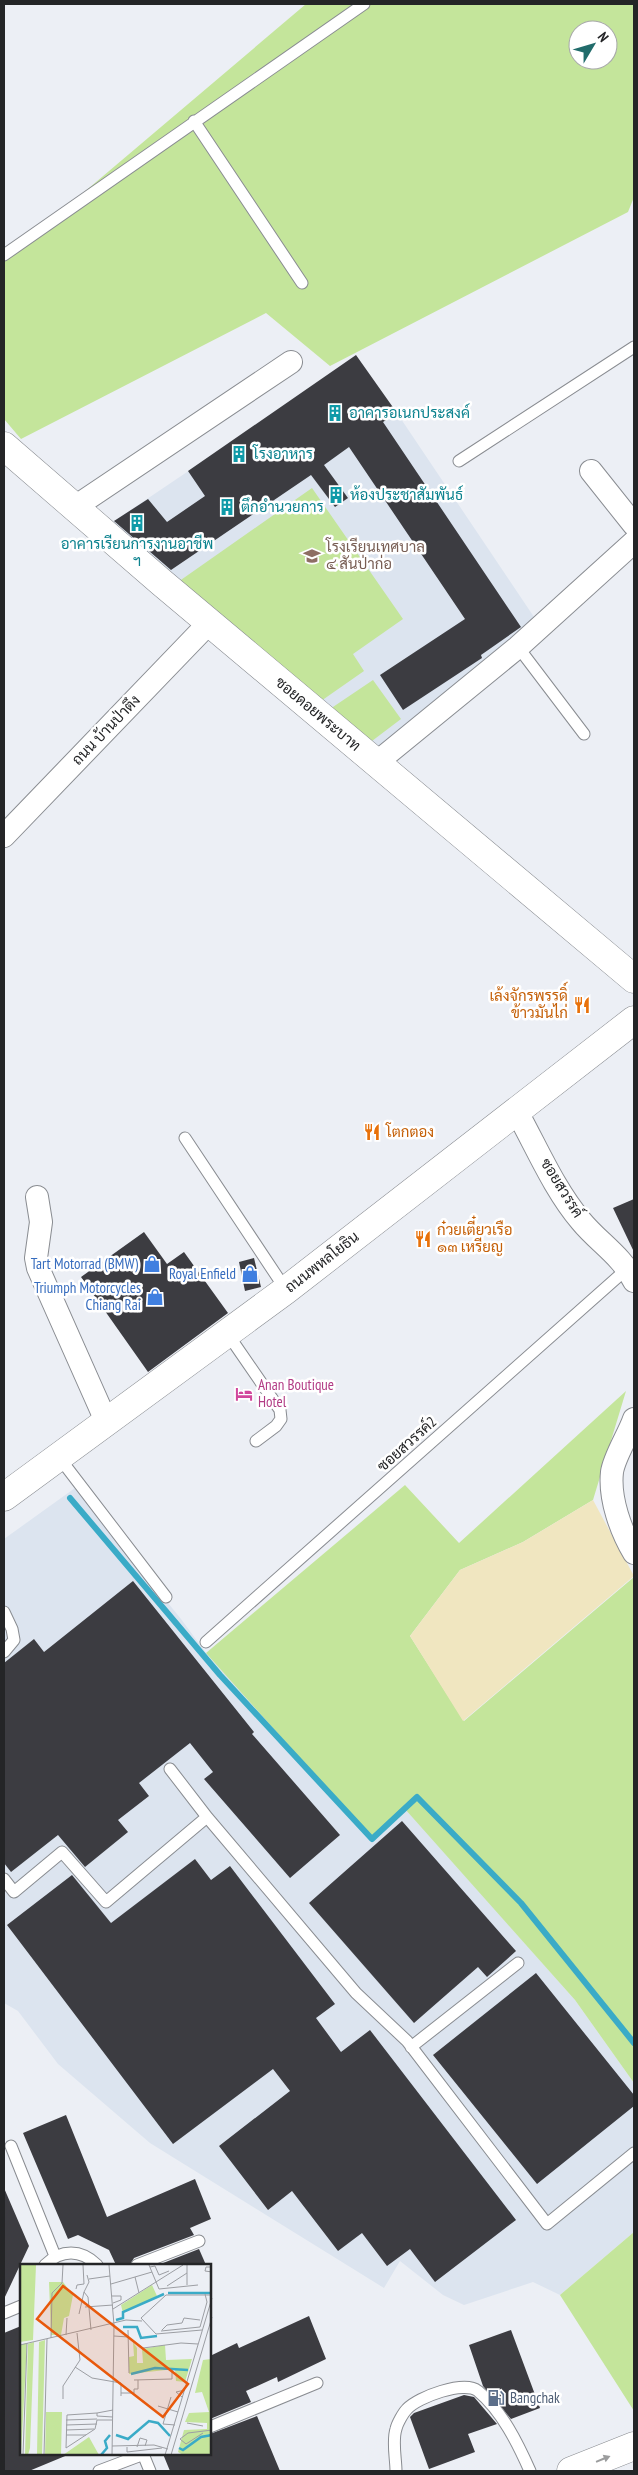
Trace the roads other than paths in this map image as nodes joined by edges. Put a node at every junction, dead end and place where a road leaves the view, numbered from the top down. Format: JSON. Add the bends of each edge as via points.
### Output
{"nodes":[{"id":1,"x":364,"y":4,"type":"edge"},
{"id":2,"x":194,"y":121,"type":"junction"},
{"id":3,"x":4,"y":255,"type":"edge"},
{"id":4,"x":302,"y":283,"type":"dead end"},
{"id":5,"x":634,"y":347,"type":"edge"},
{"id":6,"x":291,"y":362,"type":"dead end"},
{"id":7,"x":4,"y":446,"type":"edge"},
{"id":8,"x":459,"y":461,"type":"dead end"},
{"id":9,"x":591,"y":471,"type":"dead end"},
{"id":10,"x":74,"y":507,"type":"junction"},
{"id":11,"x":634,"y":525,"type":"edge"},
{"id":12,"x":634,"y":542,"type":"edge"},
{"id":13,"x":209,"y":623,"type":"junction"},
{"id":14,"x":518,"y":648,"type":"junction"},
{"id":15,"x":584,"y":734,"type":"dead end"},
{"id":16,"x":376,"y":763,"type":"junction"},
{"id":17,"x":4,"y":836,"type":"edge"},
{"id":18,"x":634,"y":979,"type":"edge"},
{"id":19,"x":634,"y":1020,"type":"edge"},
{"id":20,"x":517,"y":1112,"type":"junction"},
{"id":21,"x":185,"y":1138,"type":"dead end"},
{"id":22,"x":37,"y":1198,"type":"dead end"},
{"id":23,"x":632,"y":1271,"type":"edge"},
{"id":24,"x":286,"y":1290,"type":"junction"},
{"id":25,"x":227,"y":1333,"type":"junction"},
{"id":26,"x":634,"y":1419,"type":"edge"},
{"id":27,"x":106,"y":1421,"type":"junction"},
{"id":28,"x":256,"y":1441,"type":"dead end"},
{"id":29,"x":58,"y":1456,"type":"junction"},
{"id":30,"x":4,"y":1497,"type":"edge"},
{"id":31,"x":634,"y":1554,"type":"edge"},
{"id":32,"x":166,"y":1597,"type":"dead end"},
{"id":33,"x":4,"y":1612,"type":"edge"},
{"id":34,"x":206,"y":1642,"type":"dead end"},
{"id":35,"x":4,"y":1652,"type":"edge"},
{"id":36,"x":170,"y":1769,"type":"dead end"},
{"id":37,"x":207,"y":1817,"type":"junction"},
{"id":38,"x":4,"y":1878,"type":"edge"},
{"id":39,"x":518,"y":1963,"type":"dead end"},
{"id":40,"x":412,"y":2048,"type":"junction"},
{"id":41,"x":11,"y":2146,"type":"dead end"},
{"id":42,"x":634,"y":2153,"type":"edge"},
{"id":43,"x":199,"y":2241,"type":"dead end"},
{"id":44,"x":55,"y":2256,"type":"junction"},
{"id":45,"x":46,"y":2264,"type":"edge"},
{"id":46,"x":96,"y":2264,"type":"edge"},
{"id":47,"x":140,"y":2264,"type":"edge"},
{"id":48,"x":20,"y":2306,"type":"edge"},
{"id":49,"x":4,"y":2313,"type":"edge"},
{"id":50,"x":318,"y":2383,"type":"dead end"},
{"id":51,"x":211,"y":2427,"type":"edge"},
{"id":52,"x":634,"y":2446,"type":"edge"},
{"id":53,"x":140,"y":2455,"type":"edge"},
{"id":54,"x":143,"y":2455,"type":"edge"},
{"id":55,"x":99,"y":2471,"type":"edge"},
{"id":56,"x":150,"y":2471,"type":"edge"},
{"id":57,"x":396,"y":2471,"type":"edge"},
{"id":58,"x":530,"y":2471,"type":"edge"},
{"id":59,"x":572,"y":2471,"type":"edge"}],
"edges":[{"from":1,"to":2,"type":"lane"},
{"from":2,"to":3,"type":"lane"},
{"from":2,"to":4,"type":"lane"},
{"from":5,"to":8,"type":"lane"},
{"from":6,"to":10,"type":"street"},
{"from":7,"to":10,"type":"main road","name":"ซอยดอยพระบาท"},
{"from":9,"to":11,"type":"street"},
{"from":10,"to":13,"type":"main road","name":"ซอยดอยพระบาท"},
{"from":12,"to":14,"type":"street"},
{"from":13,"to":16,"type":"main road","name":"ซอยดอยพระบาท"},
{"from":13,"to":17,"type":"street","name":"ถนน บ้านป่าตึง"},
{"from":14,"to":15,"type":"lane"},
{"from":14,"to":16,"type":"street"},
{"from":16,"to":18,"type":"main road","name":"ซอยดอยพระบาท"},
{"from":19,"to":20,"type":"main road","name":"ถนนพหลโยธิน"},
{"from":20,"to":23,"type":"street","name":"ซอยสวรรค์","via":[[581,1222]]},
{"from":20,"to":24,"type":"main road","name":"ถนนพหลโยธิน"},
{"from":21,"to":24,"type":"lane"},
{"from":22,"to":27,"type":"street","via":[[41,1222],[36,1258],[38,1268]]},
{"from":23,"to":34,"type":"lane","name":"ซอยสวรรค์2"},
{"from":24,"to":25,"type":"main road","name":"ถนนพหลโยธิน"},
{"from":25,"to":27,"type":"main road","name":"ถนนพหลโยธิน"},
{"from":25,"to":28,"type":"lane","via":[[280,1410],[281,1419],[276,1426]]},
{"from":26,"to":31,"type":"street","via":[[612,1471],[613,1496],[625,1537]]},
{"from":27,"to":29,"type":"main road","name":"ถนนพหลโยธิน"},
{"from":29,"to":30,"type":"main road","name":"ถนนพหลโยธิน"},
{"from":29,"to":32,"type":"lane"},
{"from":33,"to":35,"type":"lane","via":[[14,1640]]},
{"from":36,"to":37,"type":"lane"},
{"from":37,"to":38,"type":"lane","via":[[106,1902],[62,1852],[14,1892]]},
{"from":37,"to":40,"type":"lane","via":[[356,1993]]},
{"from":39,"to":40,"type":"lane"},
{"from":40,"to":42,"type":"lane","via":[[547,2224]]},
{"from":41,"to":44,"type":"lane"},
{"from":43,"to":47,"type":"lane"},
{"from":44,"to":45,"type":"lane"},
{"from":44,"to":46,"type":"lane","via":[[76,2253],[87,2256]]},
{"from":48,"to":49,"type":"lane"},
{"from":50,"to":51,"type":"lane"},
{"from":59,"to":52,"type":"main road","one_way":true},
{"from":53,"to":55,"type":"lane"},
{"from":54,"to":56,"type":"lane"},
{"from":57,"to":58,"type":"lane","via":[[395,2430],[407,2409],[427,2397],[462,2386],[476,2390],[489,2403],[517,2442]]}]}
